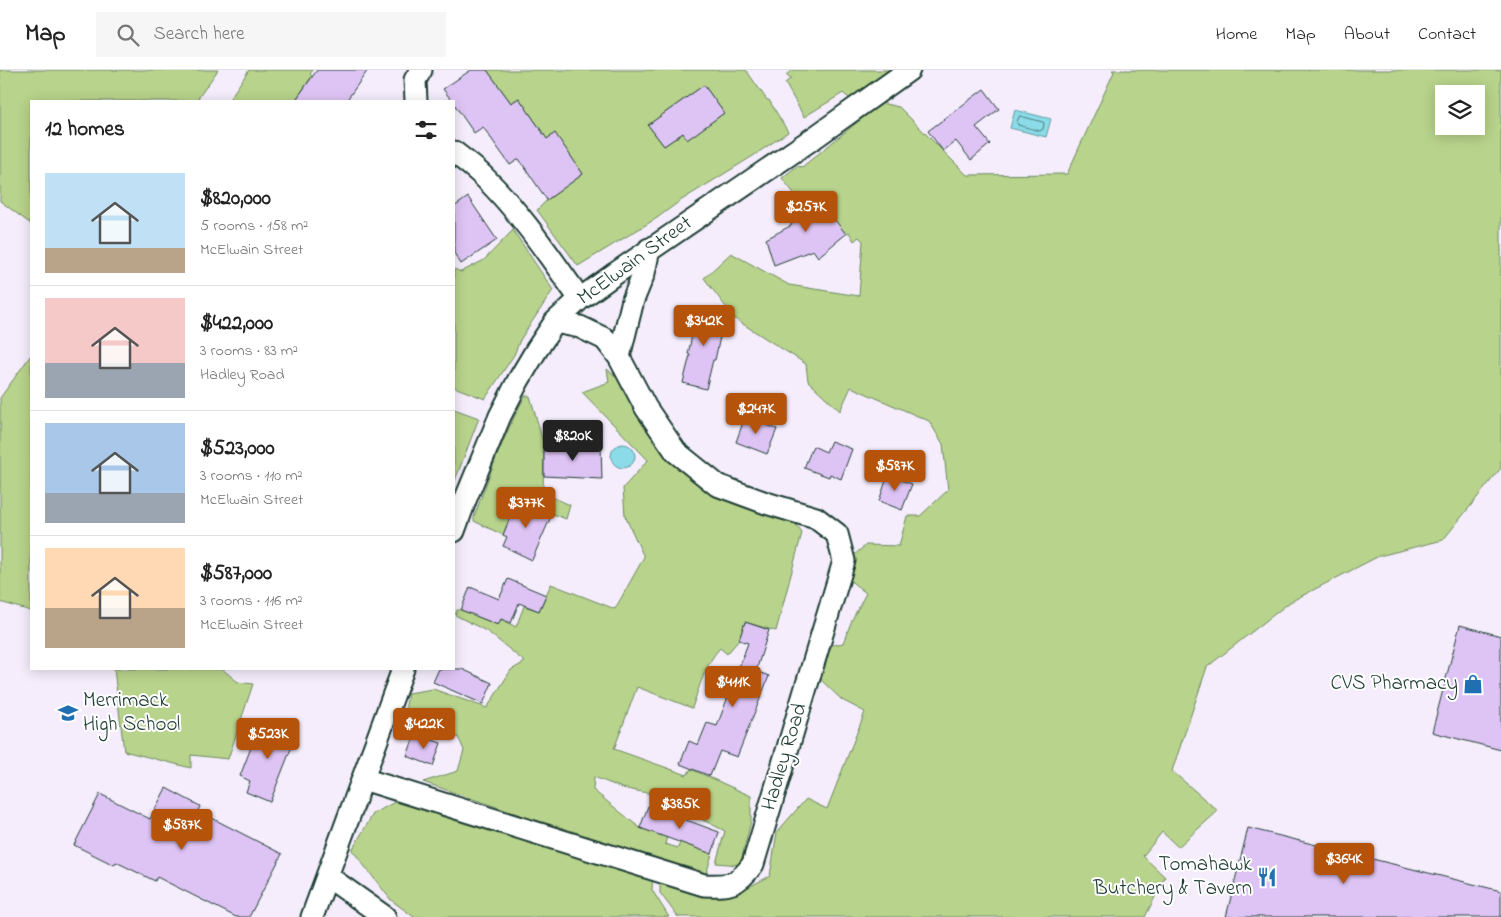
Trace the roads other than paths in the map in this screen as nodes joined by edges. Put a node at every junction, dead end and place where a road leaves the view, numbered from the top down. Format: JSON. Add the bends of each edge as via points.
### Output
{"nodes":[{"id":1,"x":421,"y":70,"type":"edge"},
{"id":2,"x":909,"y":70,"type":"edge"},
{"id":3,"x":416,"y":100,"type":"edge"},
{"id":4,"x":455,"y":153,"type":"edge"},
{"id":5,"x":650,"y":250,"type":"junction"},
{"id":6,"x":580,"y":299,"type":"junction"},
{"id":7,"x":555,"y":322,"type":"junction"},
{"id":8,"x":618,"y":357,"type":"junction"},
{"id":9,"x":455,"y":528,"type":"edge"},
{"id":10,"x":403,"y":670,"type":"edge"},
{"id":11,"x":363,"y":779,"type":"junction"},
{"id":12,"x":327,"y":876,"type":"junction"},
{"id":13,"x":312,"y":917,"type":"edge"},
{"id":14,"x":385,"y":917,"type":"edge"}],
"edges":[{"from":1,"to":3,"type":"street","via":[[415,80]]},
{"from":2,"to":5,"type":"street","name":"McElwain Street"},
{"from":4,"to":6,"type":"street","via":[[483,175],[506,200]]},
{"from":5,"to":6,"type":"street","name":"McElwain Street"},
{"from":5,"to":8,"type":"street"},
{"from":6,"to":7,"type":"street","name":"McElwain Street"},
{"from":7,"to":8,"type":"street","name":"Hadley Road","via":[[580,327],[605,339]]},
{"from":7,"to":9,"type":"street","name":"McElwain Street","via":[[522,373],[500,416]]},
{"from":8,"to":11,"type":"street","name":"Hadley Road","via":[[646,408],[676,452],[717,485],[816,518],[837,534],[844,561],[752,864],[744,877],[732,884],[704,885]]},
{"from":10,"to":11,"type":"street"},
{"from":11,"to":12,"type":"street"},
{"from":12,"to":13,"type":"street"},
{"from":12,"to":14,"type":"street"}]}
